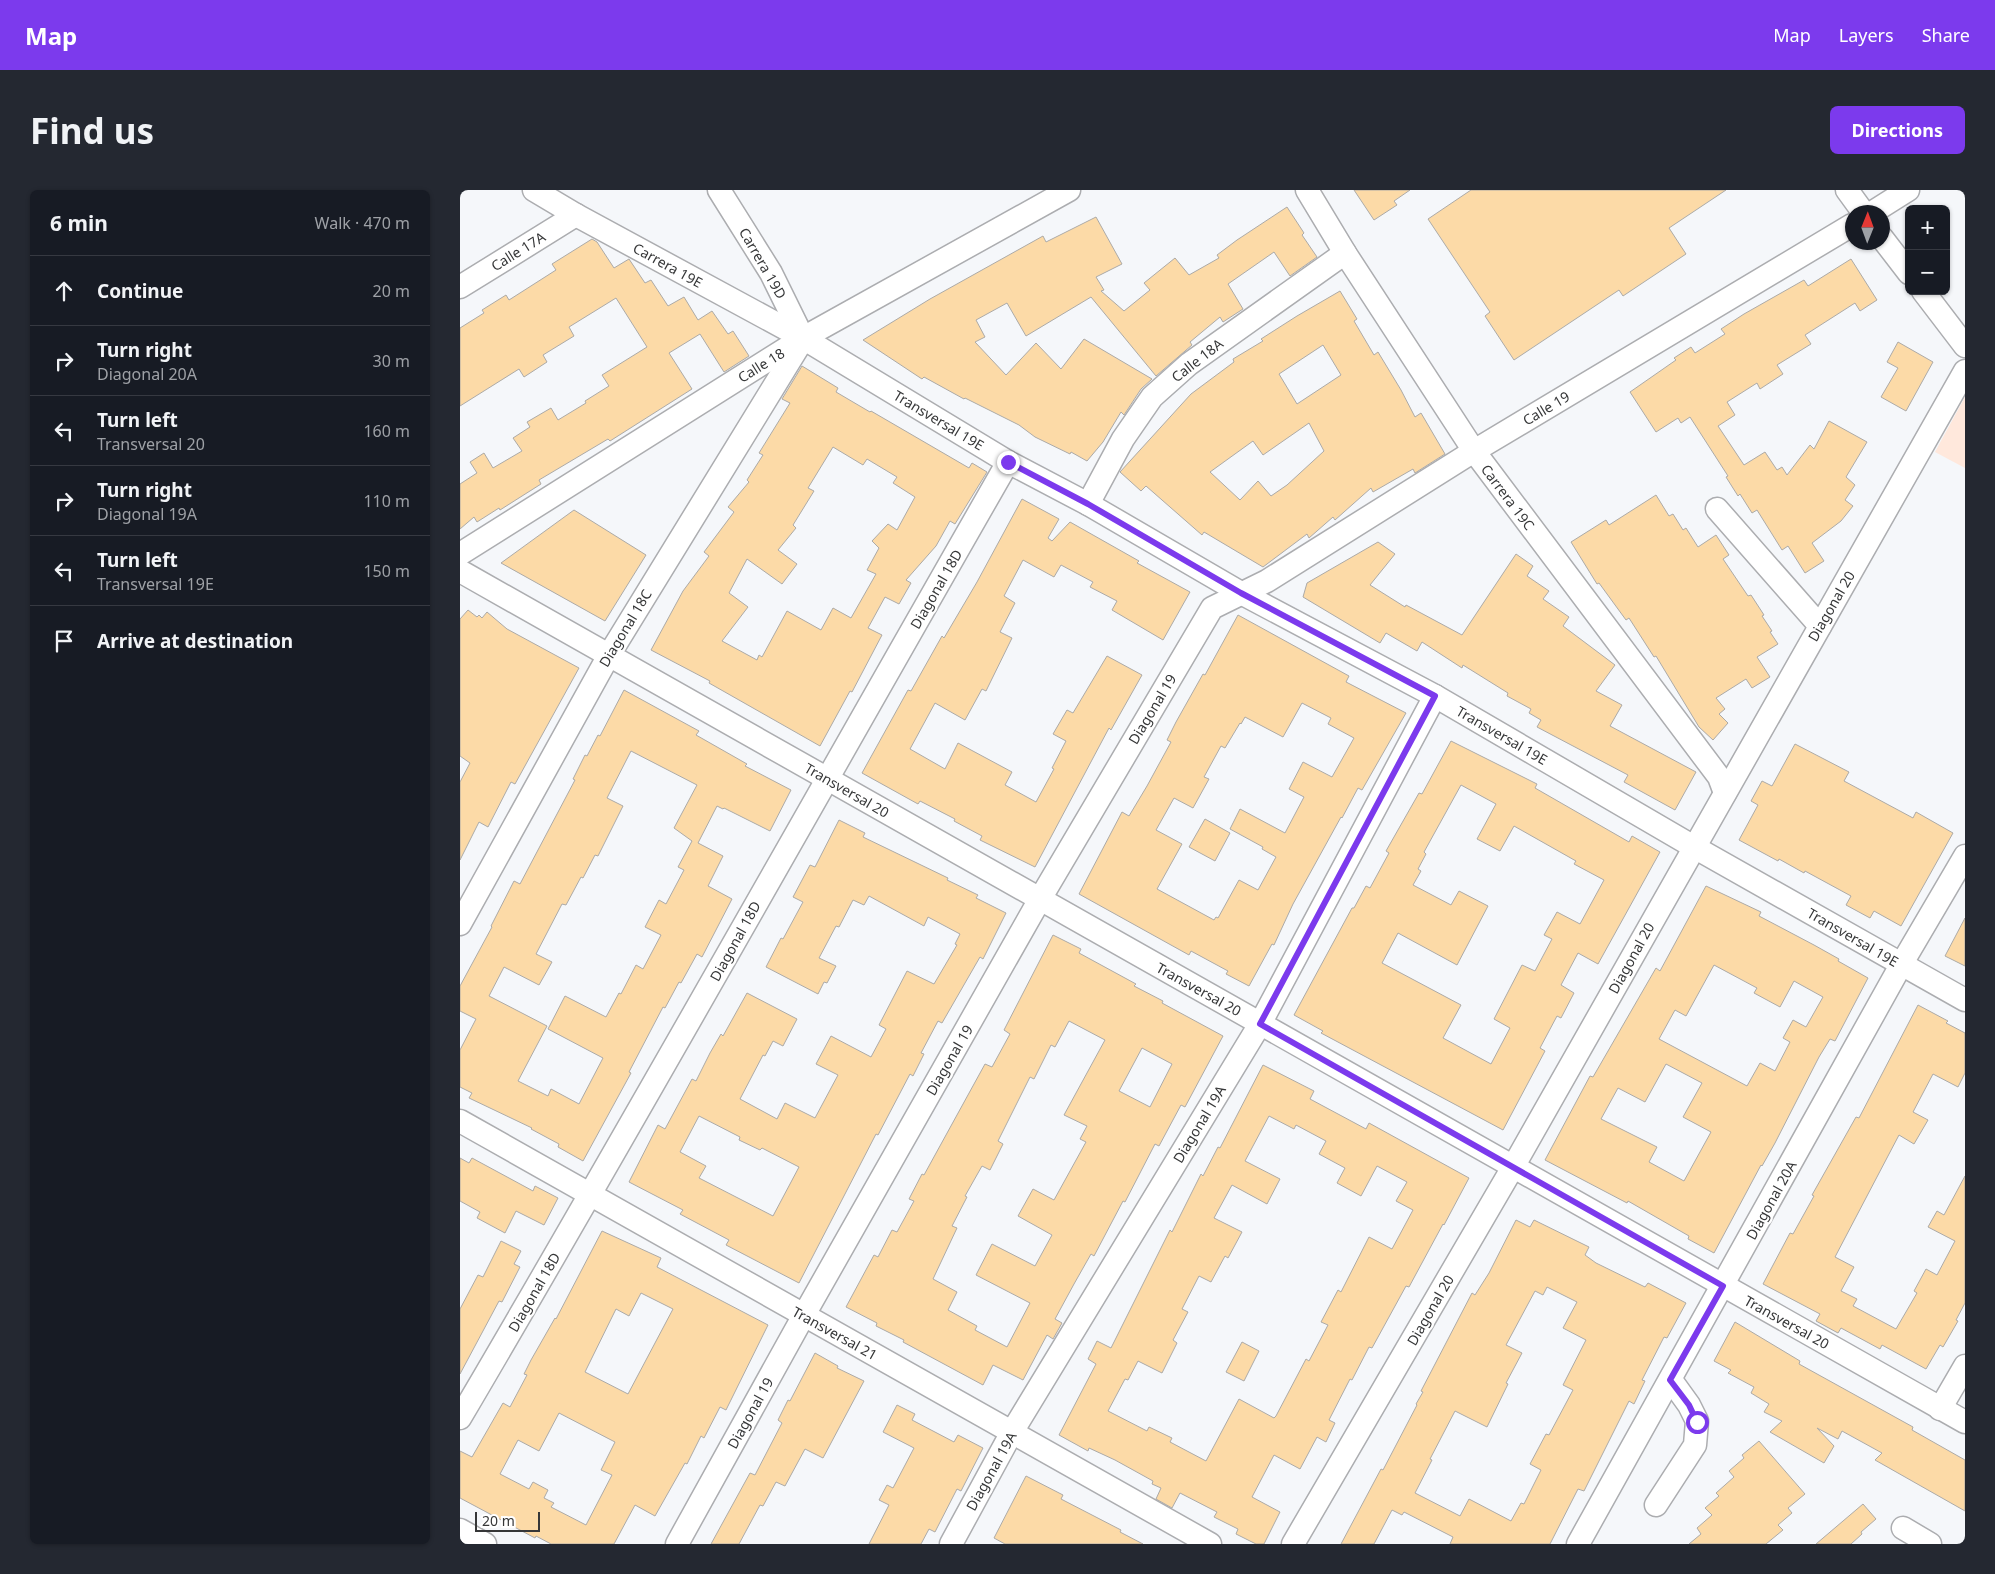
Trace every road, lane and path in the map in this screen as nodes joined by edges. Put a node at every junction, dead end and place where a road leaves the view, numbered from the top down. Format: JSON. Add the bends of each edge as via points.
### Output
{"nodes":[{"id":1,"x":534,"y":190,"type":"edge"},
{"id":2,"x":720,"y":190,"type":"edge"},
{"id":3,"x":1070,"y":190,"type":"edge"},
{"id":4,"x":1307,"y":190,"type":"edge"},
{"id":5,"x":1847,"y":190,"type":"edge"},
{"id":6,"x":1908,"y":190,"type":"edge"},
{"id":7,"x":1858,"y":205,"type":"edge"},
{"id":8,"x":1883,"y":205,"type":"edge"},
{"id":9,"x":576,"y":215,"type":"junction"},
{"id":10,"x":1845,"y":229,"type":"edge"},
{"id":11,"x":1890,"y":248,"type":"edge"},
{"id":12,"x":1345,"y":254,"type":"junction"},
{"id":13,"x":1905,"y":268,"type":"edge"},
{"id":14,"x":460,"y":287,"type":"edge"},
{"id":15,"x":1926,"y":295,"type":"edge"},
{"id":16,"x":803,"y":338,"type":"junction"},
{"id":17,"x":1965,"y":346,"type":"edge"},
{"id":18,"x":1965,"y":371,"type":"edge"},
{"id":19,"x":1474,"y":451,"type":"junction"},
{"id":20,"x":1008,"y":462,"type":"junction"},
{"id":21,"x":1088,"y":504,"type":"junction"},
{"id":22,"x":1716,"y":509,"type":"dead end"},
{"id":23,"x":460,"y":554,"type":"edge"},
{"id":24,"x":460,"y":571,"type":"edge"},
{"id":25,"x":1241,"y":593,"type":"junction"},
{"id":26,"x":1820,"y":626,"type":"junction"},
{"id":27,"x":609,"y":655,"type":"junction"},
{"id":28,"x":1435,"y":696,"type":"junction"},
{"id":29,"x":827,"y":778,"type":"junction"},
{"id":30,"x":1725,"y":793,"type":"junction"},
{"id":31,"x":1694,"y":847,"type":"junction"},
{"id":32,"x":1965,"y":856,"type":"edge"},
{"id":33,"x":1040,"y":899,"type":"junction"},
{"id":34,"x":460,"y":924,"type":"edge"},
{"id":35,"x":1901,"y":965,"type":"junction"},
{"id":36,"x":1965,"y":1000,"type":"edge"},
{"id":37,"x":1260,"y":1024,"type":"junction"},
{"id":38,"x":460,"y":1121,"type":"edge"},
{"id":39,"x":1513,"y":1167,"type":"junction"},
{"id":40,"x":591,"y":1195,"type":"junction"},
{"id":41,"x":1723,"y":1286,"type":"junction"},
{"id":42,"x":804,"y":1315,"type":"junction"},
{"id":43,"x":1965,"y":1366,"type":"edge"},
{"id":44,"x":1670,"y":1380,"type":"junction"},
{"id":45,"x":1940,"y":1408,"type":"junction"},
{"id":46,"x":460,"y":1418,"type":"edge"},
{"id":47,"x":1965,"y":1422,"type":"edge"},
{"id":48,"x":1012,"y":1432,"type":"junction"},
{"id":49,"x":1656,"y":1505,"type":"dead end"},
{"id":50,"x":1904,"y":1528,"type":"dead end"},
{"id":51,"x":460,"y":1530,"type":"edge"},
{"id":52,"x":485,"y":1544,"type":"edge"},
{"id":53,"x":678,"y":1544,"type":"edge"},
{"id":54,"x":950,"y":1544,"type":"edge"},
{"id":55,"x":1210,"y":1544,"type":"edge"},
{"id":56,"x":1294,"y":1544,"type":"edge"},
{"id":57,"x":1578,"y":1544,"type":"edge"},
{"id":58,"x":1930,"y":1544,"type":"edge"}],
"edges":[{"from":1,"to":9,"type":"street","name":"Carrera 19E"},
{"from":2,"to":16,"type":"street","name":"Carrera 19D","via":[[771,273]]},
{"from":3,"to":16,"type":"street","name":"Calle 18"},
{"from":4,"to":12,"type":"street","name":"Carrera 19C"},
{"from":5,"to":7,"type":"street"},
{"from":6,"to":8,"type":"street"},
{"from":9,"to":14,"type":"street","name":"Calle 17A"},
{"from":9,"to":16,"type":"street","name":"Carrera 19E"},
{"from":10,"to":19,"type":"street","name":"Calle 19"},
{"from":11,"to":13,"type":"street"},
{"from":12,"to":19,"type":"street","name":"Carrera 19C"},
{"from":12,"to":21,"type":"street","name":"Calle 18A","via":[[1189,364],[1152,397],[1123,439]]},
{"from":15,"to":17,"type":"street"},
{"from":16,"to":20,"type":"street","name":"Transversal 19E"},
{"from":16,"to":23,"type":"street","name":"Calle 18"},
{"from":16,"to":27,"type":"street","name":"Diagonal 18C"},
{"from":18,"to":26,"type":"street","name":"Diagonal 20"},
{"from":19,"to":25,"type":"street","name":"Calle 19","via":[[1267,581]]},
{"from":19,"to":30,"type":"street","name":"Carrera 19C","via":[[1719,777]]},
{"from":20,"to":21,"type":"street","name":"Transversal 19E"},
{"from":20,"to":29,"type":"street","name":"Diagonal 18D"},
{"from":21,"to":25,"type":"street","name":"Transversal 19E"},
{"from":22,"to":26,"type":"street"},
{"from":24,"to":27,"type":"street","name":"Transversal 20"},
{"from":25,"to":28,"type":"street","name":"Transversal 19E"},
{"from":25,"to":33,"type":"street","name":"Diagonal 19","via":[[1212,608]]},
{"from":26,"to":30,"type":"street","name":"Diagonal 20"},
{"from":27,"to":29,"type":"street","name":"Transversal 20"},
{"from":27,"to":34,"type":"street","name":"Diagonal 18C"},
{"from":28,"to":31,"type":"street","name":"Transversal 19E"},
{"from":28,"to":37,"type":"street","name":"Diagonal 19A"},
{"from":29,"to":33,"type":"street","name":"Transversal 20"},
{"from":29,"to":40,"type":"street","name":"Diagonal 18D"},
{"from":30,"to":31,"type":"street","name":"Diagonal 20"},
{"from":31,"to":35,"type":"street","name":"Transversal 19E"},
{"from":31,"to":39,"type":"street","name":"Diagonal 20"},
{"from":32,"to":35,"type":"street","name":"Diagonal 20A"},
{"from":33,"to":37,"type":"street","name":"Transversal 20"},
{"from":33,"to":42,"type":"street","name":"Diagonal 19"},
{"from":35,"to":36,"type":"street","name":"Transversal 19E"},
{"from":35,"to":41,"type":"street","name":"Diagonal 20A"},
{"from":37,"to":39,"type":"street","name":"Transversal 20"},
{"from":37,"to":48,"type":"street","name":"Diagonal 19A"},
{"from":38,"to":40,"type":"street","name":"Transversal 21"},
{"from":39,"to":41,"type":"street","name":"Transversal 20"},
{"from":39,"to":56,"type":"street","name":"Diagonal 20"},
{"from":40,"to":42,"type":"street","name":"Transversal 21"},
{"from":40,"to":46,"type":"street","name":"Diagonal 18D"},
{"from":41,"to":44,"type":"street","name":"Diagonal 20A"},
{"from":41,"to":45,"type":"street","name":"Transversal 20"},
{"from":42,"to":48,"type":"street","name":"Transversal 21"},
{"from":42,"to":53,"type":"street","name":"Diagonal 19"},
{"from":43,"to":45,"type":"street"},
{"from":44,"to":49,"type":"street","via":[[1697,1422],[1695,1445]]},
{"from":44,"to":57,"type":"street","name":"Diagonal 20A"},
{"from":45,"to":47,"type":"street","name":"Transversal 20"},
{"from":48,"to":54,"type":"street","name":"Diagonal 19A"},
{"from":48,"to":55,"type":"street","name":"Transversal 21"},
{"from":50,"to":58,"type":"street"},
{"from":51,"to":52,"type":"street"}]}
